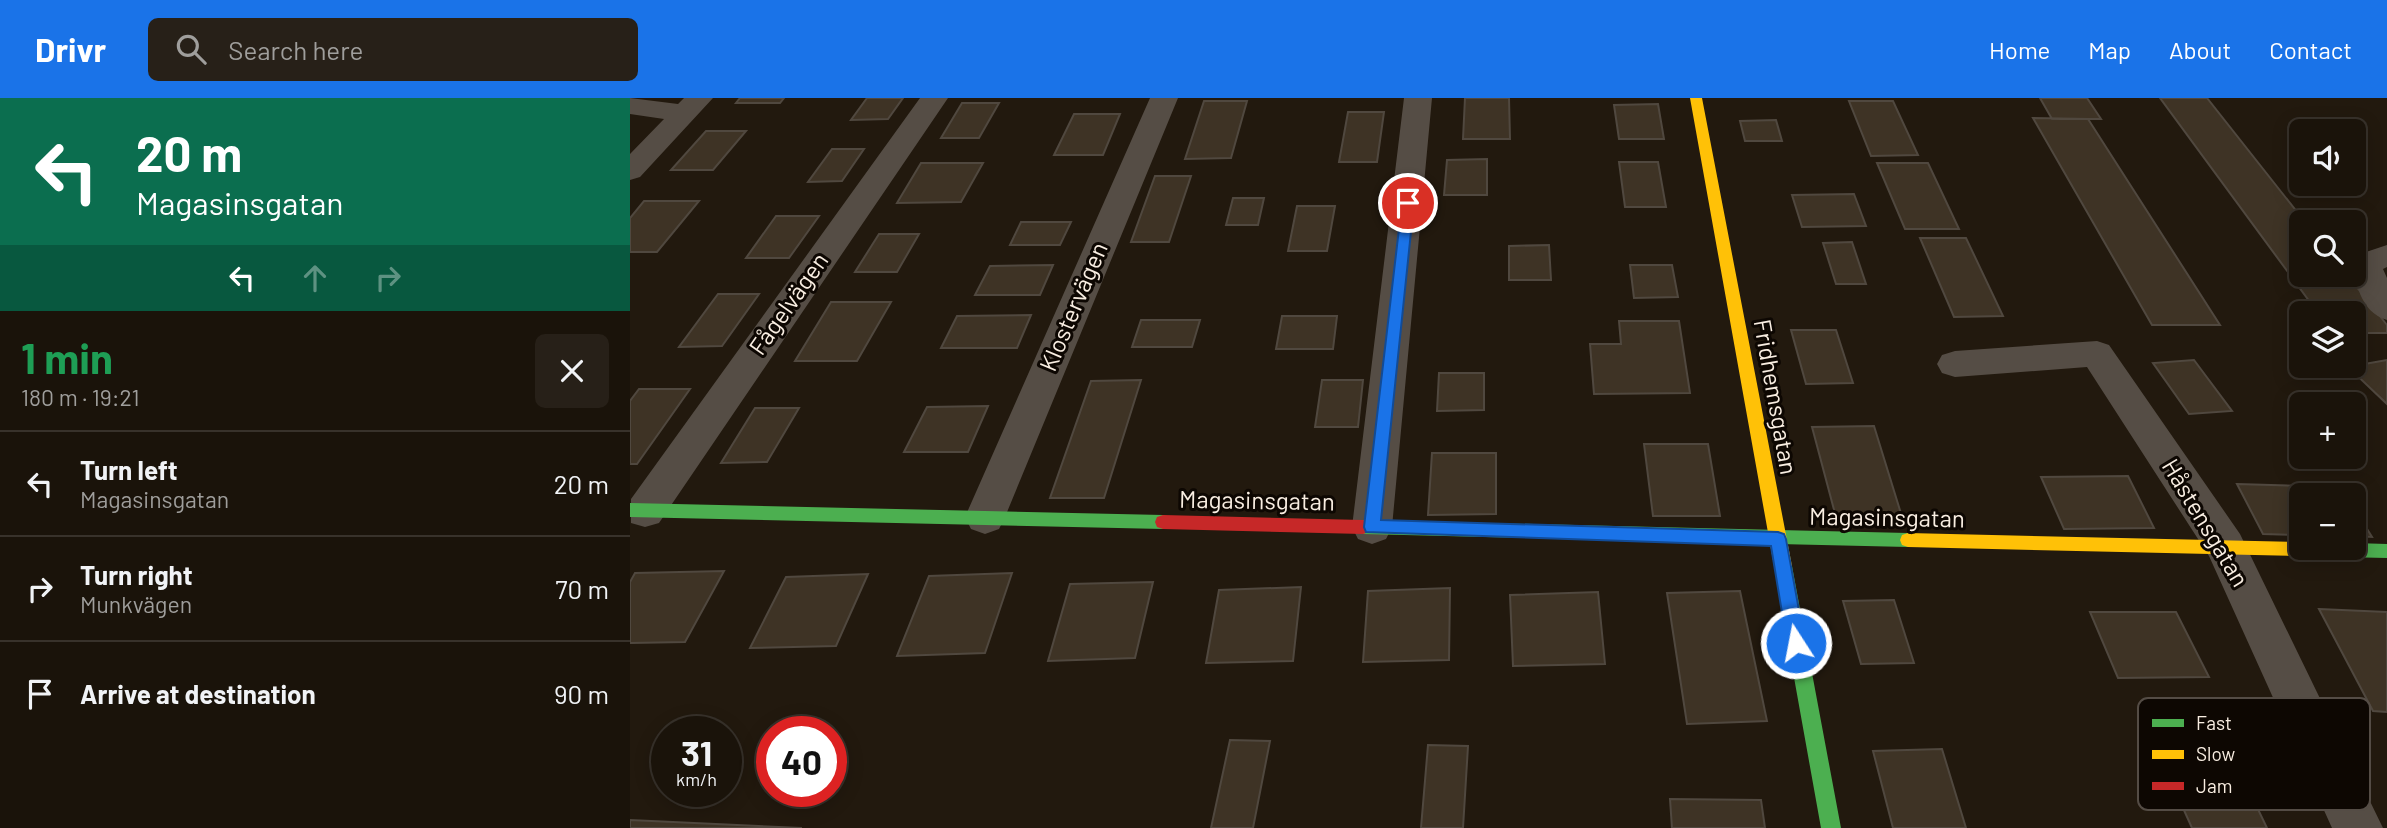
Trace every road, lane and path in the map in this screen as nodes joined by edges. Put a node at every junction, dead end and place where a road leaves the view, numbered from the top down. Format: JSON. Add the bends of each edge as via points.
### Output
{"nodes":[{"id":1,"x":934,"y":98,"type":"edge"},
{"id":2,"x":1164,"y":98,"type":"edge"},
{"id":3,"x":1418,"y":98,"type":"edge"},
{"id":4,"x":1696,"y":98,"type":"edge"},
{"id":5,"x":692,"y":105,"type":"edge"},
{"id":6,"x":630,"y":106,"type":"edge"},
{"id":7,"x":630,"y":172,"type":"edge"},
{"id":8,"x":2387,"y":255,"type":"edge"},
{"id":9,"x":2387,"y":308,"type":"edge"},
{"id":10,"x":1955,"y":364,"type":"dead end"},
{"id":11,"x":637,"y":511,"type":"edge"},
{"id":12,"x":985,"y":517,"type":"junction"},
{"id":13,"x":1372,"y":527,"type":"junction"},
{"id":14,"x":1778,"y":539,"type":"junction"},
{"id":15,"x":2225,"y":546,"type":"junction"},
{"id":16,"x":2387,"y":551,"type":"edge"},
{"id":17,"x":2297,"y":698,"type":"edge"},
{"id":18,"x":2350,"y":810,"type":"edge"},
{"id":19,"x":1831,"y":828,"type":"edge"},
{"id":20,"x":2358,"y":828,"type":"edge"}],
"edges":[{"from":1,"to":11,"type":"street","name":"Fågelvägen"},
{"from":2,"to":12,"type":"street","name":"Klostervägen"},
{"from":3,"to":13,"type":"street"},
{"from":4,"to":14,"type":"street","name":"Fridhemsgatan"},
{"from":5,"to":6,"type":"street"},
{"from":5,"to":7,"type":"street"},
{"from":8,"to":9,"type":"street","via":[[2365,264]]},
{"from":10,"to":15,"type":"street","name":"Håstensgatan","via":[[2098,354]]},
{"from":11,"to":12,"type":"street","name":"Magasinsgatan"},
{"from":12,"to":13,"type":"street","name":"Magasinsgatan"},
{"from":13,"to":14,"type":"street","name":"Magasinsgatan"},
{"from":14,"to":15,"type":"street","name":"Magasinsgatan"},
{"from":14,"to":19,"type":"street","name":"Fridhemsgatan"},
{"from":15,"to":16,"type":"street","name":"Magasinsgatan"},
{"from":15,"to":17,"type":"street","name":"Håstensgatan"},
{"from":18,"to":20,"type":"street","name":"Håstensgatan"}]}
